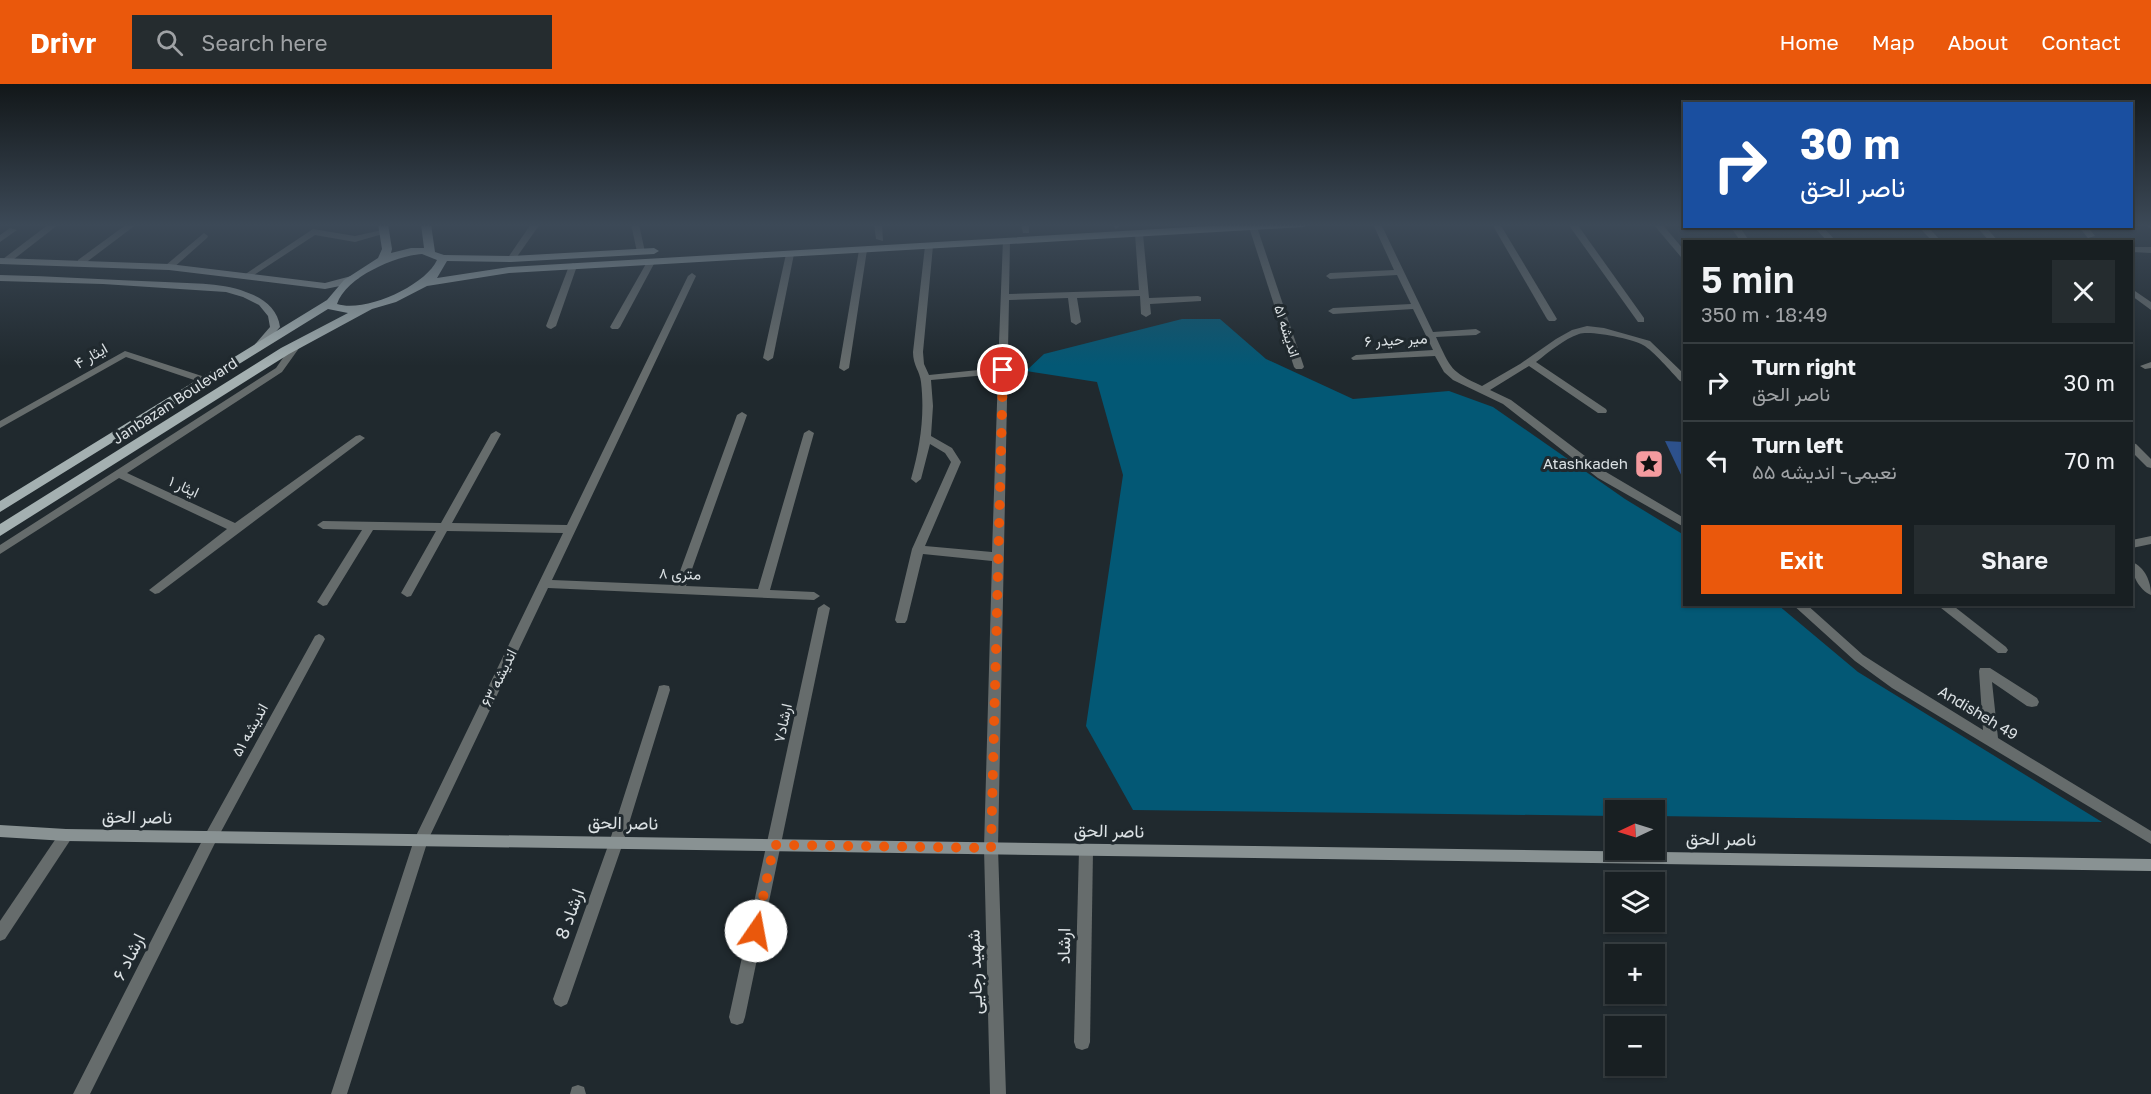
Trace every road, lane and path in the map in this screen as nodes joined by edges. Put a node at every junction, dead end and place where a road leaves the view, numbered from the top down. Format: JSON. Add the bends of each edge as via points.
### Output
{"nodes":[{"id":1,"x":207,"y":271,"type":"edge"},
{"id":2,"x":255,"y":271,"type":"edge"},
{"id":3,"x":367,"y":271,"type":"edge"},
{"id":4,"x":437,"y":271,"type":"edge"},
{"id":5,"x":465,"y":271,"type":"edge"},
{"id":6,"x":500,"y":271,"type":"edge"},
{"id":7,"x":571,"y":271,"type":"edge"},
{"id":8,"x":646,"y":271,"type":"edge"},
{"id":9,"x":786,"y":271,"type":"edge"},
{"id":10,"x":860,"y":271,"type":"edge"},
{"id":11,"x":926,"y":271,"type":"edge"},
{"id":12,"x":1005,"y":271,"type":"edge"},
{"id":13,"x":1143,"y":271,"type":"edge"},
{"id":14,"x":1267,"y":271,"type":"edge"},
{"id":15,"x":1524,"y":271,"type":"edge"},
{"id":16,"x":1606,"y":271,"type":"edge"},
{"id":17,"x":1399,"y":272,"type":"joint"},
{"id":18,"x":225,"y":273,"type":"junction"},
{"id":19,"x":362,"y":275,"type":"junction"},
{"id":20,"x":471,"y":275,"type":"junction"},
{"id":21,"x":248,"y":276,"type":"junction"},
{"id":22,"x":692,"y":276,"type":"dead end"},
{"id":23,"x":1330,"y":276,"type":"dead end"},
{"id":24,"x":0,"y":278,"type":"edge"},
{"id":25,"x":423,"y":283,"type":"junction"},
{"id":26,"x":206,"y":287,"type":"junction"},
{"id":27,"x":1072,"y":295,"type":"junction"},
{"id":28,"x":1005,"y":297,"type":"junction"},
{"id":29,"x":1145,"y":297,"type":"junction"},
{"id":30,"x":1198,"y":299,"type":"dead end"},
{"id":31,"x":2146,"y":300,"type":"edge"},
{"id":32,"x":331,"y":302,"type":"junction"},
{"id":33,"x":371,"y":305,"type":"junction"},
{"id":34,"x":1416,"y":306,"type":"junction"},
{"id":35,"x":2151,"y":307,"type":"edge"},
{"id":36,"x":1334,"y":311,"type":"dead end"},
{"id":37,"x":1146,"y":314,"type":"dead end"},
{"id":38,"x":1552,"y":319,"type":"dead end"},
{"id":39,"x":1641,"y":320,"type":"dead end"},
{"id":40,"x":300,"y":322,"type":"junction"},
{"id":41,"x":1077,"y":322,"type":"dead end"},
{"id":42,"x":552,"y":326,"type":"dead end"},
{"id":43,"x":615,"y":327,"type":"dead end"},
{"id":44,"x":323,"y":329,"type":"junction"},
{"id":45,"x":1476,"y":332,"type":"dead end"},
{"id":46,"x":1430,"y":335,"type":"junction"},
{"id":47,"x":297,"y":344,"type":"junction"},
{"id":48,"x":255,"y":350,"type":"junction"},
{"id":49,"x":1439,"y":353,"type":"junction"},
{"id":50,"x":768,"y":358,"type":"dead end"},
{"id":51,"x":1356,"y":358,"type":"dead end"},
{"id":52,"x":1530,"y":362,"type":"junction"},
{"id":53,"x":1299,"y":367,"type":"dead end"},
{"id":54,"x":844,"y":368,"type":"dead end"},
{"id":55,"x":1003,"y":370,"type":"junction"},
{"id":56,"x":926,"y":378,"type":"junction"},
{"id":57,"x":1683,"y":378,"type":"edge"},
{"id":58,"x":204,"y":380,"type":"junction"},
{"id":59,"x":1482,"y":390,"type":"junction"},
{"id":60,"x":1602,"y":411,"type":"dead end"},
{"id":61,"x":742,"y":415,"type":"dead end"},
{"id":62,"x":0,"y":425,"type":"edge"},
{"id":63,"x":496,"y":434,"type":"dead end"},
{"id":64,"x":809,"y":434,"type":"dead end"},
{"id":65,"x":360,"y":438,"type":"dead end"},
{"id":66,"x":927,"y":438,"type":"junction"},
{"id":67,"x":2133,"y":447,"type":"edge"},
{"id":68,"x":2151,"y":465,"type":"edge"},
{"id":69,"x":120,"y":474,"type":"junction"},
{"id":70,"x":916,"y":479,"type":"dead end"},
{"id":71,"x":26,"y":491,"type":"junction"},
{"id":72,"x":45,"y":503,"type":"junction"},
{"id":73,"x":0,"y":507,"type":"edge"},
{"id":74,"x":1683,"y":523,"type":"edge"},
{"id":75,"x":323,"y":525,"type":"dead end"},
{"id":76,"x":370,"y":526,"type":"junction"},
{"id":77,"x":444,"y":527,"type":"junction"},
{"id":78,"x":236,"y":528,"type":"junction"},
{"id":79,"x":571,"y":528,"type":"junction"},
{"id":80,"x":0,"y":531,"type":"edge"},
{"id":81,"x":2151,"y":540,"type":"edge"},
{"id":82,"x":2133,"y":544,"type":"edge"},
{"id":83,"x":918,"y":549,"type":"junction"},
{"id":84,"x":0,"y":550,"type":"edge"},
{"id":85,"x":998,"y":557,"type":"junction"},
{"id":86,"x":2133,"y":567,"type":"edge"},
{"id":87,"x":544,"y":584,"type":"junction"},
{"id":88,"x":155,"y":590,"type":"dead end"},
{"id":89,"x":679,"y":590,"type":"junction"},
{"id":90,"x":2151,"y":591,"type":"edge"},
{"id":91,"x":407,"y":593,"type":"dead end"},
{"id":92,"x":763,"y":594,"type":"junction"},
{"id":93,"x":814,"y":596,"type":"dead end"},
{"id":94,"x":323,"y":602,"type":"dead end"},
{"id":95,"x":1800,"y":606,"type":"edge"},
{"id":96,"x":1945,"y":606,"type":"edge"},
{"id":97,"x":824,"y":608,"type":"dead end"},
{"id":98,"x":901,"y":620,"type":"dead end"},
{"id":99,"x":319,"y":639,"type":"dead end"},
{"id":100,"x":2002,"y":650,"type":"dead end"},
{"id":101,"x":664,"y":690,"type":"dead end"},
{"id":102,"x":2032,"y":702,"type":"dead end"},
{"id":103,"x":1991,"y":739,"type":"junction"},
{"id":104,"x":0,"y":831,"type":"edge"},
{"id":105,"x":66,"y":835,"type":"junction"},
{"id":106,"x":211,"y":837,"type":"junction"},
{"id":107,"x":2151,"y":838,"type":"edge"},
{"id":108,"x":421,"y":840,"type":"junction"},
{"id":109,"x":616,"y":843,"type":"junction"},
{"id":110,"x":774,"y":845,"type":"junction"},
{"id":111,"x":991,"y":848,"type":"junction"},
{"id":112,"x":1086,"y":850,"type":"junction"},
{"id":113,"x":2151,"y":865,"type":"edge"},
{"id":114,"x":0,"y":934,"type":"edge"},
{"id":115,"x":561,"y":999,"type":"dead end"},
{"id":116,"x":737,"y":1017,"type":"dead end"},
{"id":117,"x":1082,"y":1042,"type":"dead end"},
{"id":118,"x":81,"y":1094,"type":"edge"},
{"id":119,"x":339,"y":1094,"type":"edge"},
{"id":120,"x":998,"y":1094,"type":"edge"}],
"edges":[{"from":1,"to":18,"type":"street"},
{"from":2,"to":21,"type":"street"},
{"from":3,"to":19,"type":"main road","name":"Janbazan Boulevard"},
{"from":4,"to":25,"type":"main road"},
{"from":5,"to":20,"type":"main road"},
{"from":6,"to":20,"type":"main road"},
{"from":7,"to":42,"type":"street"},
{"from":8,"to":43,"type":"street"},
{"from":9,"to":50,"type":"street"},
{"from":10,"to":54,"type":"street"},
{"from":11,"to":56,"type":"street","via":[[918,347],[919,368]]},
{"from":12,"to":28,"type":"street","name":"شهید رجایی"},
{"from":13,"to":29,"type":"street"},
{"from":14,"to":53,"type":"street","name":"اندیشه ۵۱"},
{"from":15,"to":38,"type":"street"},
{"from":16,"to":39,"type":"street"},
{"from":17,"to":23,"type":"street"},
{"from":17,"to":34,"type":"street"},
{"from":18,"to":21,"type":"street"},
{"from":18,"to":26,"type":"street","via":[[221,281]]},
{"from":19,"to":21,"type":"street","via":[[325,286]]},
{"from":19,"to":32,"type":"main road","name":"Janbazan Boulevard"},
{"from":20,"to":25,"type":"main road"},
{"from":22,"to":79,"type":"street","name":"اندیشه ۶۳"},
{"from":24,"to":26,"type":"street"},
{"from":25,"to":33,"type":"main road"},
{"from":26,"to":48,"type":"street","via":[[246,295],[264,304],[275,318],[275,327]]},
{"from":27,"to":28,"type":"street"},
{"from":27,"to":29,"type":"street"},
{"from":27,"to":41,"type":"street"},
{"from":28,"to":55,"type":"street","name":"شهید رجایی"},
{"from":29,"to":30,"type":"street"},
{"from":29,"to":37,"type":"street"},
{"from":31,"to":35,"type":"street"},
{"from":32,"to":33,"type":"main road","via":[[335,308],[347,310]]},
{"from":32,"to":40,"type":"main road","name":"Janbazan Boulevard"},
{"from":33,"to":44,"type":"main road","name":"Janbazan Boulevard"},
{"from":34,"to":36,"type":"street"},
{"from":34,"to":46,"type":"street"},
{"from":40,"to":44,"type":"main road","via":[[324,321]]},
{"from":40,"to":48,"type":"main road","name":"Janbazan Boulevard"},
{"from":44,"to":47,"type":"main road","name":"Janbazan Boulevard"},
{"from":45,"to":46,"type":"street"},
{"from":46,"to":49,"type":"street"},
{"from":47,"to":69,"type":"street","via":[[279,370]]},
{"from":47,"to":72,"type":"main road","name":"Janbazan Boulevard"},
{"from":48,"to":58,"type":"main road","name":"Janbazan Boulevard"},
{"from":49,"to":51,"type":"street","name":"میر حیدر ۶"},
{"from":49,"to":59,"type":"street","via":[[1447,370]]},
{"from":52,"to":57,"type":"street","via":[[1575,332],[1587,329],[1647,343]]},
{"from":52,"to":59,"type":"street"},
{"from":52,"to":60,"type":"street"},
{"from":55,"to":56,"type":"street"},
{"from":55,"to":85,"type":"street","name":"شهید رجایی"},
{"from":56,"to":66,"type":"street","via":[[930,409]]},
{"from":58,"to":62,"type":"street","name":"ایثار ۴","via":[[125,354]]},
{"from":58,"to":71,"type":"main road","name":"Janbazan Boulevard"},
{"from":59,"to":74,"type":"street","via":[[1507,402],[1602,475]]},
{"from":61,"to":89,"type":"street"},
{"from":63,"to":77,"type":"street"},
{"from":64,"to":92,"type":"street"},
{"from":65,"to":78,"type":"street"},
{"from":66,"to":70,"type":"street"},
{"from":66,"to":83,"type":"street","via":[[948,449],[956,462]]},
{"from":67,"to":68,"type":"street"},
{"from":69,"to":78,"type":"street","name":"ایثار ۱"},
{"from":69,"to":84,"type":"street"},
{"from":71,"to":72,"type":"main road","via":[[23,501],[27,504]]},
{"from":71,"to":73,"type":"main road","name":"Janbazan Boulevard"},
{"from":72,"to":80,"type":"main road","name":"Janbazan Boulevard"},
{"from":75,"to":76,"type":"street"},
{"from":76,"to":77,"type":"street"},
{"from":76,"to":94,"type":"street"},
{"from":77,"to":79,"type":"street"},
{"from":77,"to":91,"type":"street"},
{"from":78,"to":88,"type":"street"},
{"from":79,"to":87,"type":"street","name":"اندیشه ۶۳"},
{"from":81,"to":82,"type":"street"},
{"from":83,"to":85,"type":"street"},
{"from":83,"to":98,"type":"street"},
{"from":85,"to":111,"type":"street","name":"شهید رجایی"},
{"from":86,"to":90,"type":"street"},
{"from":87,"to":89,"type":"street","name":"۸ متری"},
{"from":87,"to":108,"type":"street","name":"اندیشه ۶۳"},
{"from":89,"to":92,"type":"street","name":"۸ متری"},
{"from":92,"to":93,"type":"street","name":"۸ متری"},
{"from":95,"to":103,"type":"street","name":"Andisheh 49","via":[[1859,658]]},
{"from":96,"to":100,"type":"street"},
{"from":97,"to":110,"type":"street","name":"ارشاد۷"},
{"from":99,"to":106,"type":"street","name":"اندیشه ۵۱"},
{"from":101,"to":109,"type":"street","name":"ارشاد 8"},
{"from":102,"to":103,"type":"street","via":[[1985,672]]},
{"from":103,"to":107,"type":"street","name":"Andisheh 49"},
{"from":104,"to":105,"type":"street","name":"ناصر الحق"},
{"from":105,"to":106,"type":"street","name":"ناصر الحق"},
{"from":105,"to":114,"type":"street"},
{"from":106,"to":108,"type":"street","name":"ناصر الحق"},
{"from":106,"to":118,"type":"street","name":"ارشاد ۶"},
{"from":108,"to":109,"type":"street","name":"ناصر الحق"},
{"from":108,"to":119,"type":"street","name":"اندیشه ۶۳"},
{"from":109,"to":110,"type":"street","name":"ناصر الحق"},
{"from":109,"to":115,"type":"street","name":"ارشاد 8"},
{"from":110,"to":111,"type":"street","name":"ناصر الحق"},
{"from":110,"to":116,"type":"street","name":"ارشاد۷"},
{"from":111,"to":112,"type":"street","name":"ناصر الحق"},
{"from":111,"to":120,"type":"street","name":"شهید رجایی"},
{"from":112,"to":113,"type":"street","name":"ناصر الحق"},
{"from":112,"to":117,"type":"street","name":"ارشاد"}]}
